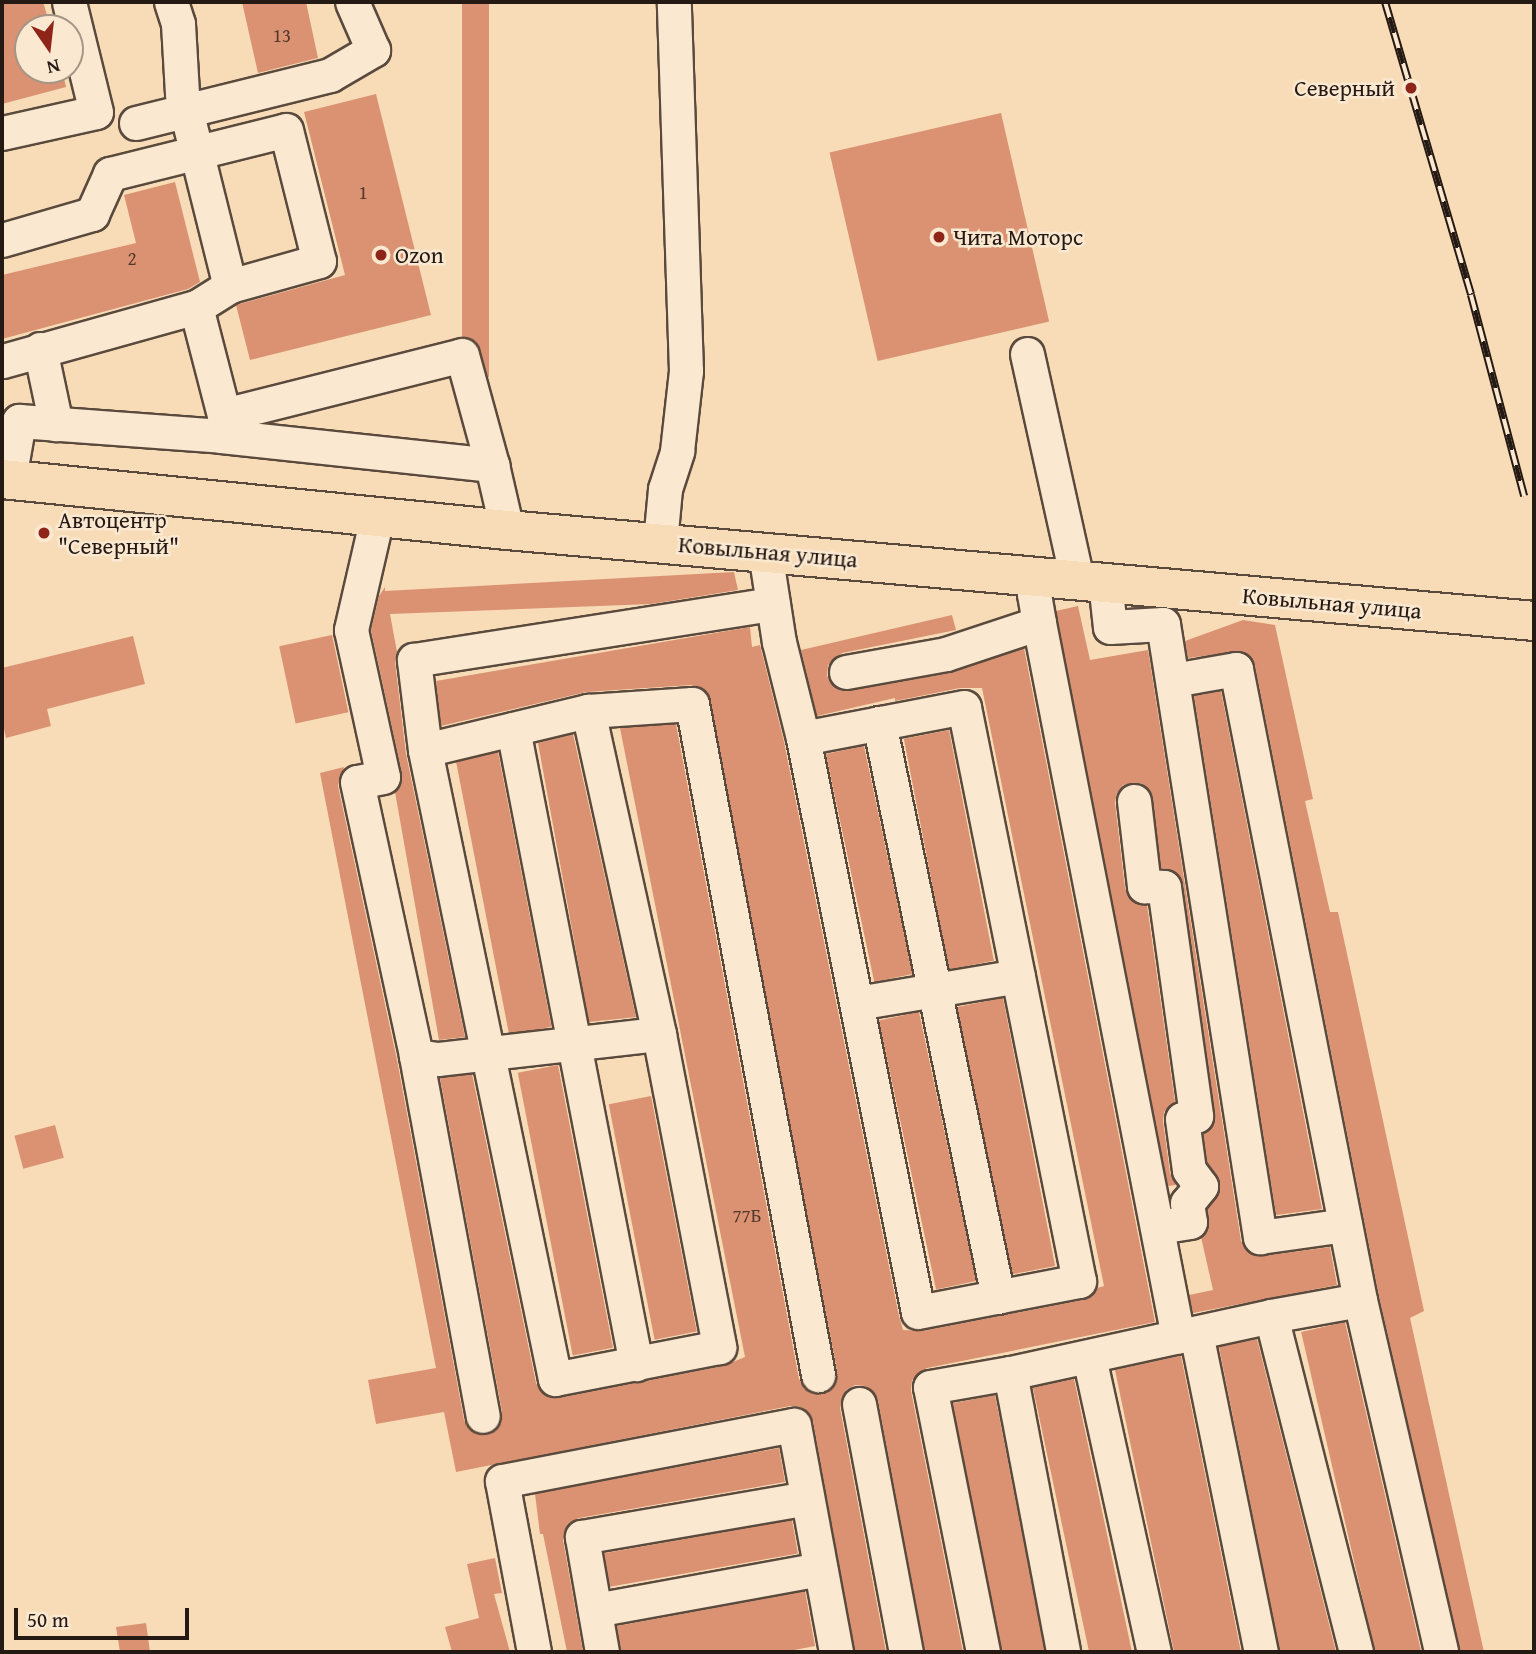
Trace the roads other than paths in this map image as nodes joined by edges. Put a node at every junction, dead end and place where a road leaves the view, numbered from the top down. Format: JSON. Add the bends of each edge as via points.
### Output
{"nodes":[{"id":1,"x":69,"y":2,"type":"edge"},
{"id":2,"x":171,"y":2,"type":"edge"},
{"id":3,"x":352,"y":2,"type":"edge"},
{"id":4,"x":674,"y":2,"type":"edge"},
{"id":5,"x":186,"y":111,"type":"junction"},
{"id":6,"x":136,"y":123,"type":"dead end"},
{"id":7,"x":2,"y":133,"type":"edge"},
{"id":8,"x":195,"y":152,"type":"junction"},
{"id":9,"x":2,"y":240,"type":"edge"},
{"id":10,"x":230,"y":286,"type":"junction"},
{"id":11,"x":196,"y":307,"type":"junction"},
{"id":12,"x":40,"y":349,"type":"junction"},
{"id":13,"x":1027,"y":354,"type":"dead end"},
{"id":14,"x":2,"y":361,"type":"edge"},
{"id":15,"x":10,"y":420,"type":"edge"},
{"id":16,"x":56,"y":424,"type":"junction"},
{"id":17,"x":222,"y":425,"type":"junction"},
{"id":18,"x":492,"y":465,"type":"junction"},
{"id":19,"x":5,"y":479,"type":"edge"},
{"id":20,"x":377,"y":517,"type":"junction"},
{"id":21,"x":506,"y":530,"type":"junction"},
{"id":22,"x":660,"y":542,"type":"junction"},
{"id":23,"x":765,"y":552,"type":"junction"},
{"id":24,"x":1036,"y":576,"type":"junction"},
{"id":25,"x":1091,"y":581,"type":"junction"},
{"id":26,"x":773,"y":604,"type":"junction"},
{"id":27,"x":1534,"y":621,"type":"edge"},
{"id":28,"x":1038,"y":623,"type":"junction"},
{"id":29,"x":846,"y":673,"type":"dead end"},
{"id":30,"x":1173,"y":680,"type":"junction"},
{"id":31,"x":588,"y":711,"type":"junction"},
{"id":32,"x":878,"y":723,"type":"junction"},
{"id":33,"x":513,"y":729,"type":"junction"},
{"id":34,"x":803,"y":738,"type":"junction"},
{"id":35,"x":425,"y":750,"type":"junction"},
{"id":36,"x":1134,"y":801,"type":"dead end"},
{"id":37,"x":1018,"y":976,"type":"junction"},
{"id":38,"x":935,"y":987,"type":"junction"},
{"id":39,"x":857,"y":1003,"type":"junction"},
{"id":40,"x":659,"y":1034,"type":"junction"},
{"id":41,"x":573,"y":1044,"type":"junction"},
{"id":42,"x":487,"y":1053,"type":"junction"},
{"id":43,"x":416,"y":1056,"type":"junction"},
{"id":44,"x":1345,"y":1225,"type":"junction"},
{"id":45,"x":1157,"y":1227,"type":"junction"},
{"id":46,"x":998,"y":1297,"type":"junction"},
{"id":47,"x":1360,"y":1300,"type":"junction"},
{"id":48,"x":1270,"y":1316,"type":"junction"},
{"id":49,"x":1187,"y":1335,"type":"junction"},
{"id":50,"x":1089,"y":1357,"type":"junction"},
{"id":51,"x":636,"y":1364,"type":"junction"},
{"id":52,"x":1010,"y":1374,"type":"junction"},
{"id":53,"x":818,"y":1375,"type":"dead end"},
{"id":54,"x":859,"y":1405,"type":"dead end"},
{"id":55,"x":482,"y":1416,"type":"dead end"},
{"id":56,"x":807,"y":1498,"type":"junction"},
{"id":57,"x":820,"y":1569,"type":"junction"},
{"id":58,"x":595,"y":1610,"type":"junction"},
{"id":59,"x":534,"y":1652,"type":"edge"},
{"id":60,"x":602,"y":1652,"type":"edge"},
{"id":61,"x":836,"y":1652,"type":"edge"},
{"id":62,"x":906,"y":1652,"type":"edge"},
{"id":63,"x":983,"y":1652,"type":"edge"},
{"id":64,"x":1063,"y":1652,"type":"edge"},
{"id":65,"x":1154,"y":1652,"type":"edge"},
{"id":66,"x":1261,"y":1652,"type":"edge"},
{"id":67,"x":1356,"y":1652,"type":"edge"},
{"id":68,"x":1441,"y":1652,"type":"edge"}],
"edges":[{"from":1,"to":7,"type":"street","via":[[96,112]]},
{"from":2,"to":5,"type":"street","via":[[178,24]]},
{"from":3,"to":5,"type":"street","via":[[373,50],[330,75]]},
{"from":4,"to":22,"type":"street","via":[[686,371]]},
{"from":5,"to":6,"type":"street"},
{"from":5,"to":8,"type":"street"},
{"from":8,"to":9,"type":"street","via":[[110,174],[92,214]]},
{"from":8,"to":10,"type":"street"},
{"from":8,"to":10,"type":"street","via":[[286,130],[319,261]]},
{"from":10,"to":11,"type":"street"},
{"from":11,"to":12,"type":"street"},
{"from":11,"to":17,"type":"street"},
{"from":12,"to":14,"type":"street"},
{"from":12,"to":16,"type":"street"},
{"from":13,"to":25,"type":"street"},
{"from":15,"to":16,"type":"street"},
{"from":15,"to":19,"type":"street"},
{"from":16,"to":17,"type":"street"},
{"from":17,"to":18,"type":"street"},
{"from":17,"to":18,"type":"street","via":[[462,355]]},
{"from":18,"to":21,"type":"street"},
{"from":19,"to":20,"type":"main road","name":"Ковыльная улица"},
{"from":20,"to":21,"type":"main road","name":"Ковыльная улица"},
{"from":20,"to":43,"type":"street","via":[[351,630],[383,777],[357,782]]},
{"from":21,"to":22,"type":"main road","name":"Ковыльная улица"},
{"from":22,"to":23,"type":"main road","name":"Ковыльная улица"},
{"from":23,"to":24,"type":"main road","name":"Ковыльная улица"},
{"from":23,"to":26,"type":"street"},
{"from":24,"to":25,"type":"main road","name":"Ковыльная улица"},
{"from":24,"to":28,"type":"street"},
{"from":25,"to":27,"type":"main road","name":"Ковыльная улица"},
{"from":25,"to":30,"type":"street","via":[[1110,627],[1163,624]]},
{"from":26,"to":34,"type":"street"},
{"from":26,"to":35,"type":"street","via":[[414,660]]},
{"from":28,"to":29,"type":"street","via":[[946,654]]},
{"from":28,"to":45,"type":"street"},
{"from":30,"to":44,"type":"street","via":[[1236,669]]},
{"from":30,"to":44,"type":"street","via":[[1259,1237]]},
{"from":31,"to":33,"type":"street"},
{"from":31,"to":40,"type":"street"},
{"from":31,"to":53,"type":"street","via":[[692,704]]},
{"from":32,"to":34,"type":"street"},
{"from":32,"to":37,"type":"street","via":[[964,707]]},
{"from":32,"to":38,"type":"street"},
{"from":33,"to":35,"type":"street"},
{"from":33,"to":41,"type":"street"},
{"from":34,"to":39,"type":"street"},
{"from":35,"to":42,"type":"street"},
{"from":36,"to":45,"type":"street","via":[[1144,886],[1164,887],[1196,1116],[1182,1119],[1189,1170],[1201,1186],[1186,1203],[1191,1222]]},
{"from":37,"to":38,"type":"street"},
{"from":37,"to":46,"type":"street","via":[[1079,1281]]},
{"from":38,"to":39,"type":"street"},
{"from":38,"to":46,"type":"street"},
{"from":39,"to":46,"type":"street","via":[[918,1312]]},
{"from":40,"to":41,"type":"street"},
{"from":40,"to":51,"type":"street","via":[[719,1347]]},
{"from":41,"to":42,"type":"street"},
{"from":41,"to":51,"type":"street"},
{"from":42,"to":43,"type":"street","via":[[438,1059]]},
{"from":42,"to":51,"type":"street","via":[[555,1379]]},
{"from":43,"to":55,"type":"street"},
{"from":44,"to":47,"type":"street"},
{"from":45,"to":49,"type":"street"},
{"from":47,"to":48,"type":"street"},
{"from":47,"to":68,"type":"street"},
{"from":48,"to":49,"type":"street"},
{"from":48,"to":67,"type":"street"},
{"from":49,"to":50,"type":"street"},
{"from":49,"to":66,"type":"street"},
{"from":50,"to":52,"type":"street"},
{"from":50,"to":65,"type":"street"},
{"from":52,"to":63,"type":"street","via":[[930,1387]]},
{"from":52,"to":64,"type":"street"},
{"from":54,"to":62,"type":"street"},
{"from":56,"to":57,"type":"street"},
{"from":56,"to":58,"type":"street","via":[[582,1537]]},
{"from":56,"to":59,"type":"street","via":[[794,1425],[502,1481]]},
{"from":57,"to":58,"type":"street"},
{"from":57,"to":61,"type":"street"},
{"from":58,"to":60,"type":"street"}]}
